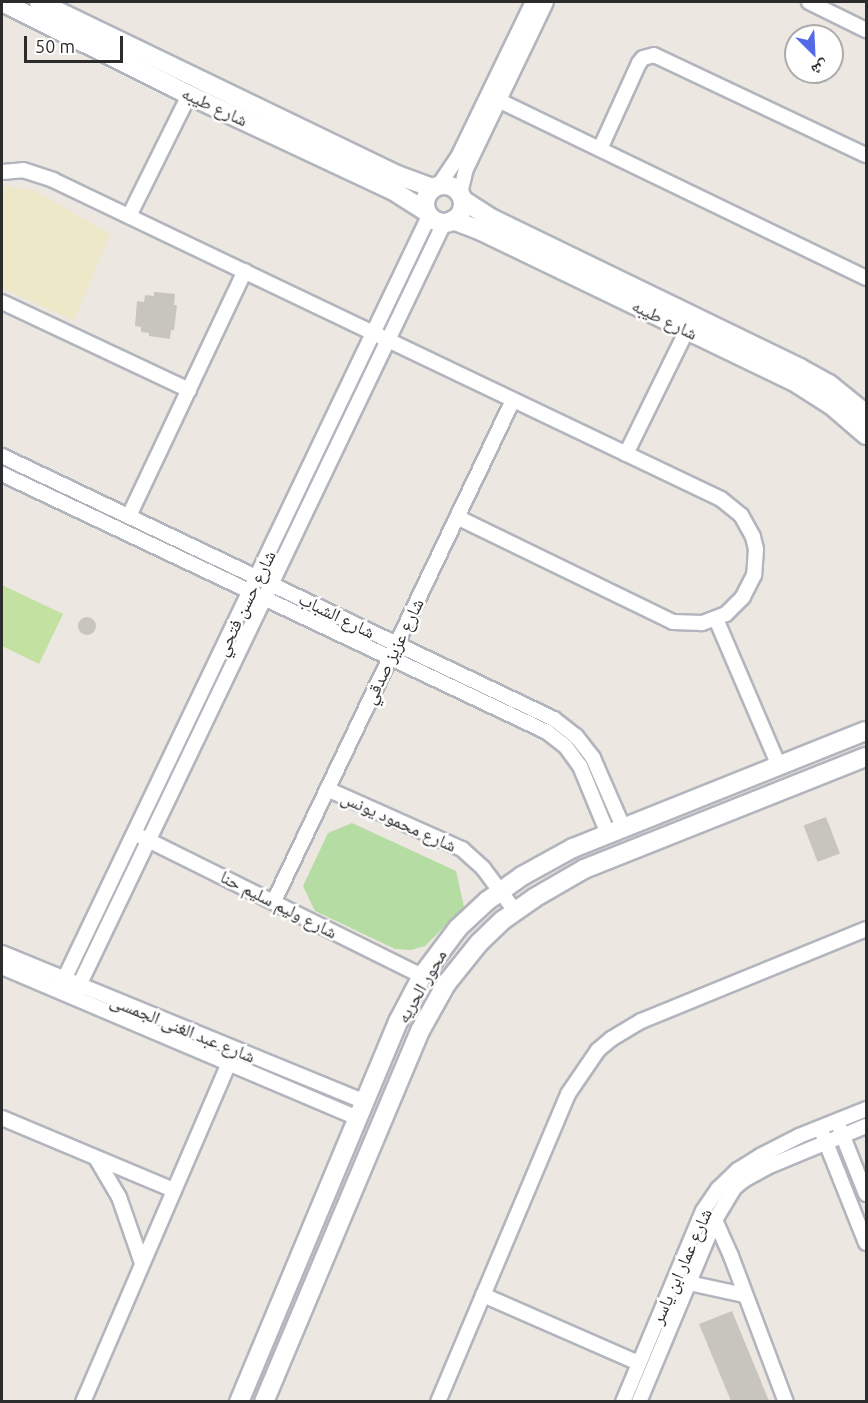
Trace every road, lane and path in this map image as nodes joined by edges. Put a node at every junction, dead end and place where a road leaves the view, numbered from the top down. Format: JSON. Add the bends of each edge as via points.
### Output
{"nodes":[{"id":1,"x":2,"y":2,"type":"edge"},
{"id":2,"x":39,"y":2,"type":"edge"},
{"id":3,"x":533,"y":2,"type":"edge"},
{"id":4,"x":546,"y":2,"type":"edge"},
{"id":5,"x":809,"y":2,"type":"edge"},
{"id":6,"x":865,"y":26,"type":"edge"},
{"id":7,"x":189,"y":95,"type":"junction"},
{"id":8,"x":498,"y":100,"type":"junction"},
{"id":9,"x":600,"y":148,"type":"junction"},
{"id":10,"x":867,"y":155,"type":"edge"},
{"id":11,"x":2,"y":172,"type":"edge"},
{"id":12,"x":436,"y":187,"type":"junction"},
{"id":13,"x":462,"y":197,"type":"junction"},
{"id":14,"x":129,"y":216,"type":"junction"},
{"id":15,"x":438,"y":218,"type":"junction"},
{"id":16,"x":245,"y":271,"type":"junction"},
{"id":17,"x":867,"y":278,"type":"edge"},
{"id":18,"x":2,"y":302,"type":"edge"},
{"id":19,"x":687,"y":330,"type":"junction"},
{"id":20,"x":373,"y":333,"type":"junction"},
{"id":21,"x":388,"y":341,"type":"junction"},
{"id":22,"x":189,"y":390,"type":"junction"},
{"id":23,"x":513,"y":400,"type":"junction"},
{"id":24,"x":867,"y":414,"type":"edge"},
{"id":25,"x":867,"y":435,"type":"edge"},
{"id":26,"x":626,"y":454,"type":"junction"},
{"id":27,"x":2,"y":456,"type":"edge"},
{"id":28,"x":2,"y":474,"type":"edge"},
{"id":29,"x":129,"y":516,"type":"junction"},
{"id":30,"x":457,"y":517,"type":"junction"},
{"id":31,"x":257,"y":577,"type":"junction"},
{"id":32,"x":271,"y":584,"type":"junction"},
{"id":33,"x":251,"y":591,"type":"junction"},
{"id":34,"x":264,"y":598,"type":"junction"},
{"id":35,"x":716,"y":619,"type":"junction"},
{"id":36,"x":397,"y":644,"type":"junction"},
{"id":37,"x":390,"y":659,"type":"junction"},
{"id":38,"x":867,"y":731,"type":"edge"},
{"id":39,"x":867,"y":757,"type":"edge"},
{"id":40,"x":779,"y":766,"type":"junction"},
{"id":41,"x":327,"y":789,"type":"junction"},
{"id":42,"x":615,"y":830,"type":"junction"},
{"id":43,"x":135,"y":833,"type":"junction"},
{"id":44,"x":148,"y":840,"type":"junction"},
{"id":45,"x":501,"y":891,"type":"junction"},
{"id":46,"x":274,"y":901,"type":"junction"},
{"id":47,"x":515,"y":911,"type":"junction"},
{"id":48,"x":867,"y":929,"type":"edge"},
{"id":49,"x":2,"y":953,"type":"edge"},
{"id":50,"x":2,"y":967,"type":"edge"},
{"id":51,"x":422,"y":976,"type":"junction"},
{"id":52,"x":62,"y":985,"type":"junction"},
{"id":53,"x":76,"y":991,"type":"junction"},
{"id":54,"x":229,"y":1063,"type":"junction"},
{"id":55,"x":867,"y":1109,"type":"edge"},
{"id":56,"x":362,"y":1110,"type":"junction"},
{"id":57,"x":2,"y":1118,"type":"edge"},
{"id":58,"x":837,"y":1121,"type":"junction"},
{"id":59,"x":867,"y":1126,"type":"edge"},
{"id":60,"x":819,"y":1128,"type":"junction"},
{"id":61,"x":843,"y":1135,"type":"junction"},
{"id":62,"x":825,"y":1142,"type":"junction"},
{"id":63,"x":96,"y":1158,"type":"junction"},
{"id":64,"x":173,"y":1190,"type":"junction"},
{"id":65,"x":867,"y":1194,"type":"edge"},
{"id":66,"x":715,"y":1220,"type":"junction"},
{"id":67,"x":867,"y":1243,"type":"edge"},
{"id":68,"x":142,"y":1263,"type":"junction"},
{"id":69,"x":689,"y":1283,"type":"junction"},
{"id":70,"x":483,"y":1295,"type":"junction"},
{"id":71,"x":744,"y":1295,"type":"junction"},
{"id":72,"x":639,"y":1363,"type":"junction"},
{"id":73,"x":83,"y":1401,"type":"edge"},
{"id":74,"x":239,"y":1401,"type":"edge"},
{"id":75,"x":264,"y":1401,"type":"edge"},
{"id":76,"x":438,"y":1401,"type":"edge"},
{"id":77,"x":622,"y":1401,"type":"edge"},
{"id":78,"x":639,"y":1401,"type":"edge"},
{"id":79,"x":786,"y":1401,"type":"edge"}],
"edges":[{"from":1,"to":7,"type":"main road","name":"شارع طيبه"},
{"from":2,"to":12,"type":"main road","name":"شارع طيبه","via":[[397,175]]},
{"from":3,"to":12,"type":"street","via":[[458,157]]},
{"from":4,"to":8,"type":"street"},
{"from":5,"to":6,"type":"street"},
{"from":7,"to":14,"type":"street"},
{"from":7,"to":15,"type":"main road","name":"شارع طيبه","via":[[392,190]]},
{"from":8,"to":9,"type":"street"},
{"from":8,"to":13,"type":"street","via":[[466,169]]},
{"from":9,"to":10,"type":"street","via":[[639,63],[654,55]]},
{"from":9,"to":17,"type":"street"},
{"from":11,"to":14,"type":"street","via":[[23,170],[38,174]]},
{"from":12,"to":13,"type":"main road","via":[[451,186]]},
{"from":12,"to":15,"type":"main road","via":[[426,198]]},
{"from":13,"to":15,"type":"main road","via":[[461,212]]},
{"from":13,"to":24,"type":"main road","name":"شارع طيبه","via":[[489,217],[808,372]]},
{"from":14,"to":16,"type":"street"},
{"from":15,"to":19,"type":"main road","name":"شارع طيبه","via":[[481,231]]},
{"from":15,"to":20,"type":"street","name":"شارع حسن فتحي"},
{"from":15,"to":21,"type":"street","name":"شارع حسن فتحي"},
{"from":16,"to":20,"type":"street"},
{"from":16,"to":22,"type":"street"},
{"from":18,"to":22,"type":"street"},
{"from":19,"to":25,"type":"main road","name":"شارع طيبه","via":[[806,388]]},
{"from":19,"to":26,"type":"street"},
{"from":20,"to":21,"type":"street"},
{"from":20,"to":31,"type":"street","name":"شارع حسن فتحي"},
{"from":21,"to":23,"type":"street"},
{"from":21,"to":32,"type":"street","name":"شارع حسن فتحي"},
{"from":22,"to":29,"type":"street"},
{"from":23,"to":26,"type":"street"},
{"from":23,"to":30,"type":"street","name":"شارع عزيز صدقي"},
{"from":26,"to":35,"type":"street","via":[[721,499],[748,525],[756,549],[750,586],[735,606]]},
{"from":27,"to":29,"type":"street","name":"شارع الشباب"},
{"from":28,"to":33,"type":"street","name":"شارع الشباب"},
{"from":29,"to":31,"type":"street","name":"شارع الشباب"},
{"from":30,"to":35,"type":"street","via":[[661,618],[688,624]]},
{"from":30,"to":36,"type":"street","name":"شارع عزيز صدقي"},
{"from":31,"to":32,"type":"street","name":"شارع الشباب"},
{"from":31,"to":33,"type":"street","name":"شارع حسن فتحي"},
{"from":32,"to":34,"type":"street","name":"شارع حسن فتحي"},
{"from":32,"to":36,"type":"street","name":"شارع الشباب"},
{"from":33,"to":34,"type":"street","name":"شارع الشباب"},
{"from":33,"to":43,"type":"street","name":"شارع حسن فتحي"},
{"from":34,"to":37,"type":"street","name":"شارع الشباب"},
{"from":34,"to":44,"type":"street","name":"شارع حسن فتحي"},
{"from":35,"to":40,"type":"street"},
{"from":36,"to":37,"type":"street","name":"شارع عزيز صدقي"},
{"from":36,"to":42,"type":"street","name":"شارع الشباب","via":[[566,727],[593,758]]},
{"from":37,"to":41,"type":"street","name":"شارع عزيز صدقي"},
{"from":37,"to":42,"type":"street","name":"شارع الشباب","via":[[557,739],[580,766]]},
{"from":38,"to":40,"type":"main road","name":"محور الحريه"},
{"from":39,"to":47,"type":"main road","name":"محور الحريه","via":[[602,861]]},
{"from":40,"to":42,"type":"main road","name":"محور الحريه"},
{"from":41,"to":45,"type":"street","name":"شارع محمود يونس","via":[[462,849]]},
{"from":41,"to":46,"type":"street","name":"شارع عزيز صدقي"},
{"from":42,"to":45,"type":"main road","name":"محور الحريه","via":[[555,856]]},
{"from":43,"to":44,"type":"street","name":"شارع وليم سليم حنا"},
{"from":43,"to":52,"type":"street","name":"شارع حسن فتحي"},
{"from":44,"to":46,"type":"street","name":"شارع وليم سليم حنا"},
{"from":44,"to":53,"type":"street","name":"شارع حسن فتحي"},
{"from":45,"to":47,"type":"street","name":"شارع محمود يونس"},
{"from":45,"to":51,"type":"main road","name":"محور الحريه","via":[[458,928]]},
{"from":46,"to":51,"type":"street","name":"شارع وليم سليم حنا"},
{"from":47,"to":75,"type":"main road","name":"محور الحريه","via":[[467,956],[428,1015]]},
{"from":48,"to":70,"type":"street","via":[[641,1021],[598,1050],[568,1094]]},
{"from":49,"to":52,"type":"street","name":"شارع عبد الغنى الجمسى"},
{"from":50,"to":52,"type":"street","name":"شارع عبد الغنى الجمسى"},
{"from":51,"to":56,"type":"main road","name":"محور الحريه","via":[[399,1020]]},
{"from":52,"to":53,"type":"street","name":"شارع عبد الغنى الجمسى"},
{"from":53,"to":54,"type":"street","name":"شارع عبد الغنى الجمسى"},
{"from":53,"to":56,"type":"street","name":"شارع عبد الغنى الجمسى"},
{"from":54,"to":56,"type":"street","name":"شارع عبد الغنى الجمسى"},
{"from":54,"to":64,"type":"street"},
{"from":55,"to":58,"type":"street","name":"شارع عمار ابن ياسر"},
{"from":56,"to":74,"type":"main road","name":"محور الحريه"},
{"from":57,"to":63,"type":"street"},
{"from":58,"to":60,"type":"street","name":"شارع عمار ابن ياسر"},
{"from":58,"to":61,"type":"street"},
{"from":59,"to":61,"type":"street","name":"شارع عمار ابن ياسر"},
{"from":60,"to":62,"type":"street"},
{"from":60,"to":72,"type":"street","name":"شارع عمار ابن ياسر","via":[[738,1170],[710,1199]]},
{"from":61,"to":62,"type":"street","name":"شارع عمار ابن ياسر"},
{"from":61,"to":65,"type":"street"},
{"from":62,"to":66,"type":"street","name":"شارع عمار ابن ياسر","via":[[744,1180],[726,1198]]},
{"from":62,"to":67,"type":"street"},
{"from":63,"to":64,"type":"street"},
{"from":63,"to":68,"type":"street","via":[[119,1197]]},
{"from":64,"to":68,"type":"street"},
{"from":66,"to":69,"type":"street","name":"شارع عمار ابن ياسر"},
{"from":66,"to":71,"type":"street"},
{"from":68,"to":73,"type":"street"},
{"from":69,"to":71,"type":"street"},
{"from":69,"to":78,"type":"street","name":"شارع عمار ابن ياسر"},
{"from":70,"to":72,"type":"street"},
{"from":70,"to":76,"type":"street"},
{"from":71,"to":79,"type":"street"},
{"from":72,"to":77,"type":"street","name":"شارع عمار ابن ياسر"}]}
